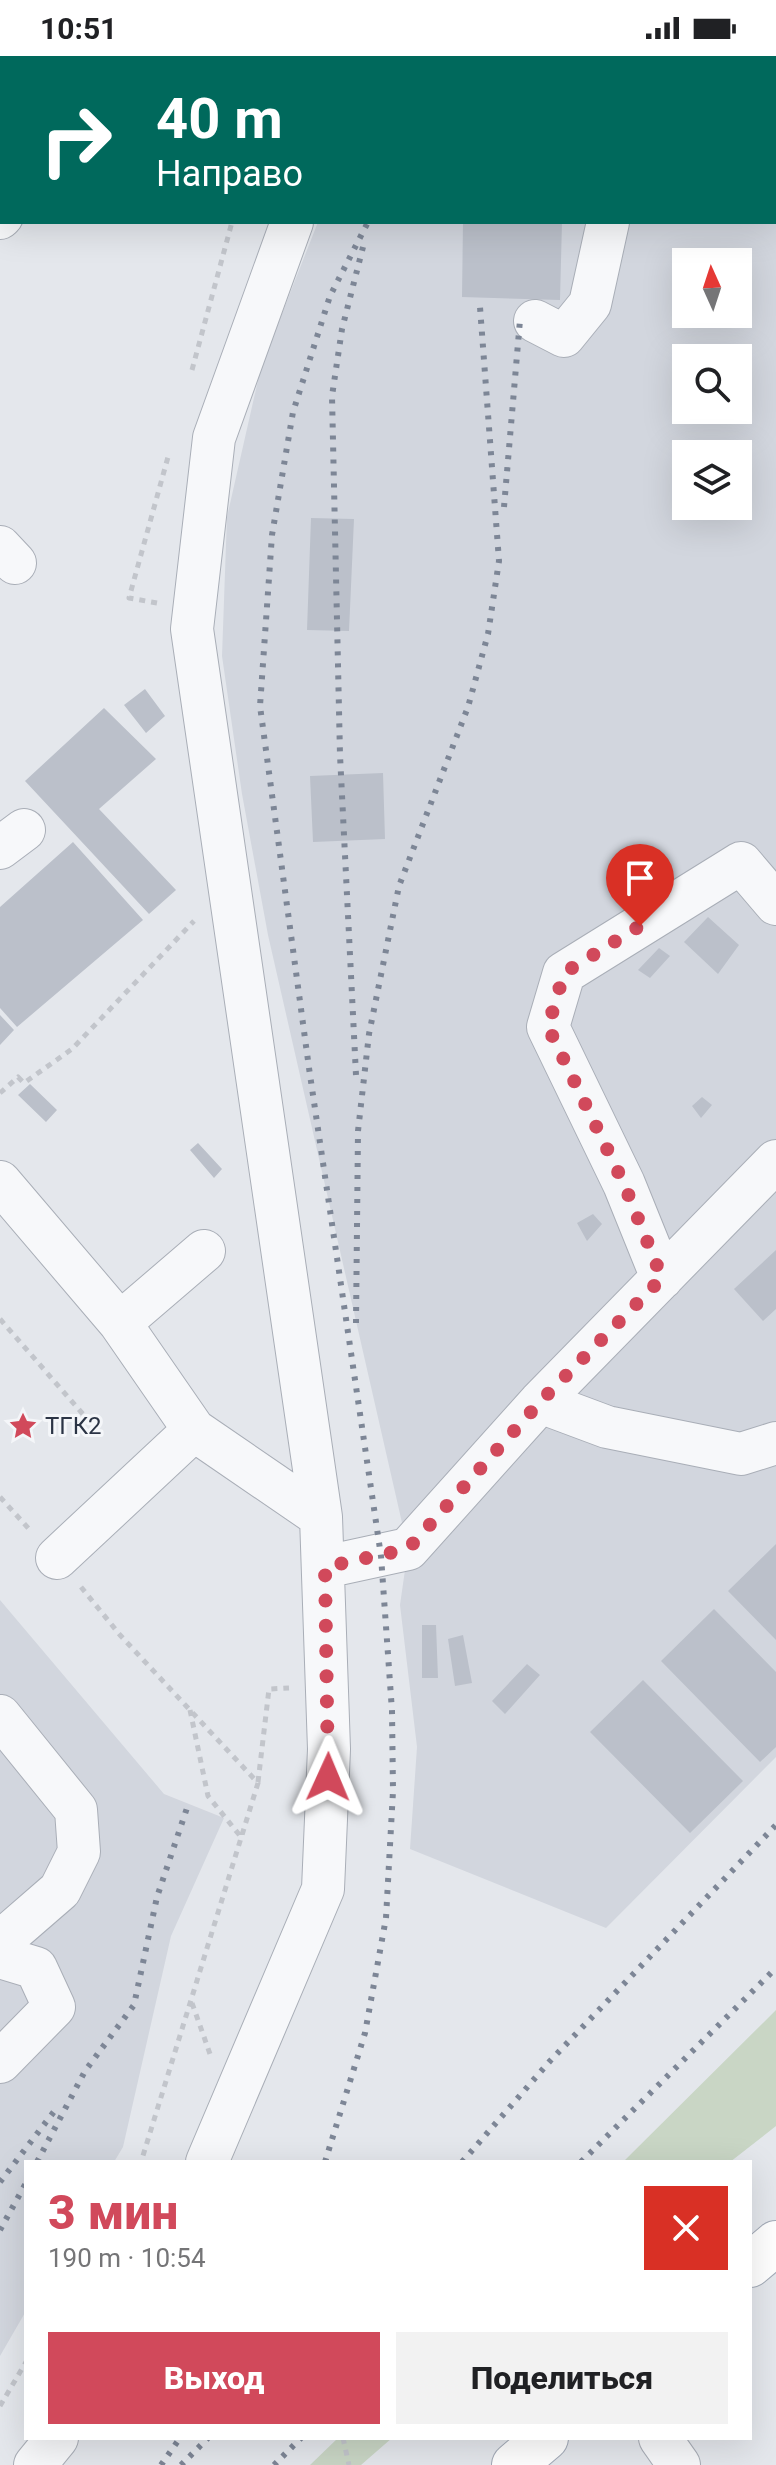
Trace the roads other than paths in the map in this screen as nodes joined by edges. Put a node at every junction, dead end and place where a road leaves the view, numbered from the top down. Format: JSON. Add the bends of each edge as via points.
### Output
{"nodes":[{"id":1,"x":291,"y":224,"type":"edge"},
{"id":2,"x":608,"y":224,"type":"edge"},
{"id":3,"x":535,"y":321,"type":"dead end"},
{"id":4,"x":776,"y":904,"type":"edge"},
{"id":5,"x":776,"y":1161,"type":"edge"},
{"id":6,"x":0,"y":1182,"type":"edge"},
{"id":7,"x":204,"y":1251,"type":"dead end"},
{"id":8,"x":662,"y":1278,"type":"junction"},
{"id":9,"x":120,"y":1323,"type":"junction"},
{"id":10,"x":540,"y":1402,"type":"junction"},
{"id":11,"x":194,"y":1430,"type":"junction"},
{"id":12,"x":776,"y":1443,"type":"edge"},
{"id":13,"x":321,"y":1517,"type":"junction"},
{"id":14,"x":57,"y":1558,"type":"road end"},
{"id":15,"x":325,"y":1567,"type":"junction"},
{"id":16,"x":0,"y":1716,"type":"edge"},
{"id":17,"x":0,"y":1942,"type":"edge"},
{"id":18,"x":0,"y":1957,"type":"edge"},
{"id":19,"x":0,"y":2062,"type":"edge"},
{"id":20,"x":208,"y":2160,"type":"edge"},
{"id":21,"x":776,"y":2243,"type":"edge"},
{"id":22,"x":752,"y":2263,"type":"edge"},
{"id":23,"x":55,"y":2440,"type":"edge"},
{"id":24,"x":544,"y":2440,"type":"edge"},
{"id":25,"x":661,"y":2440,"type":"edge"},
{"id":26,"x":35,"y":2465,"type":"edge"},
{"id":27,"x":514,"y":2465,"type":"edge"},
{"id":28,"x":679,"y":2465,"type":"edge"}],
"edges":[{"from":1,"to":13,"type":"street","via":[[214,438],[192,629]]},
{"from":2,"to":3,"type":"street","via":[[590,304],[564,336]]},
{"from":4,"to":8,"type":"street","via":[[741,863],[564,973],[548,1027],[624,1184]]},
{"from":5,"to":8,"type":"street"},
{"from":6,"to":9,"type":"street"},
{"from":7,"to":9,"type":"street"},
{"from":8,"to":10,"type":"street"},
{"from":9,"to":11,"type":"street"},
{"from":10,"to":12,"type":"street","via":[[607,1427],[741,1454]]},
{"from":10,"to":15,"type":"street","via":[[408,1549]]},
{"from":11,"to":13,"type":"street"},
{"from":11,"to":14,"type":"street"},
{"from":13,"to":15,"type":"street"},
{"from":15,"to":20,"type":"street","via":[[329,1749],[323,1889]]},
{"from":16,"to":17,"type":"street","via":[[76,1810],[79,1852],[60,1890]]},
{"from":18,"to":19,"type":"street","via":[[36,1968],[54,2007]]},
{"from":21,"to":22,"type":"main road"},
{"from":23,"to":26,"type":"street"},
{"from":24,"to":27,"type":"main road"},
{"from":25,"to":28,"type":"street"}]}
